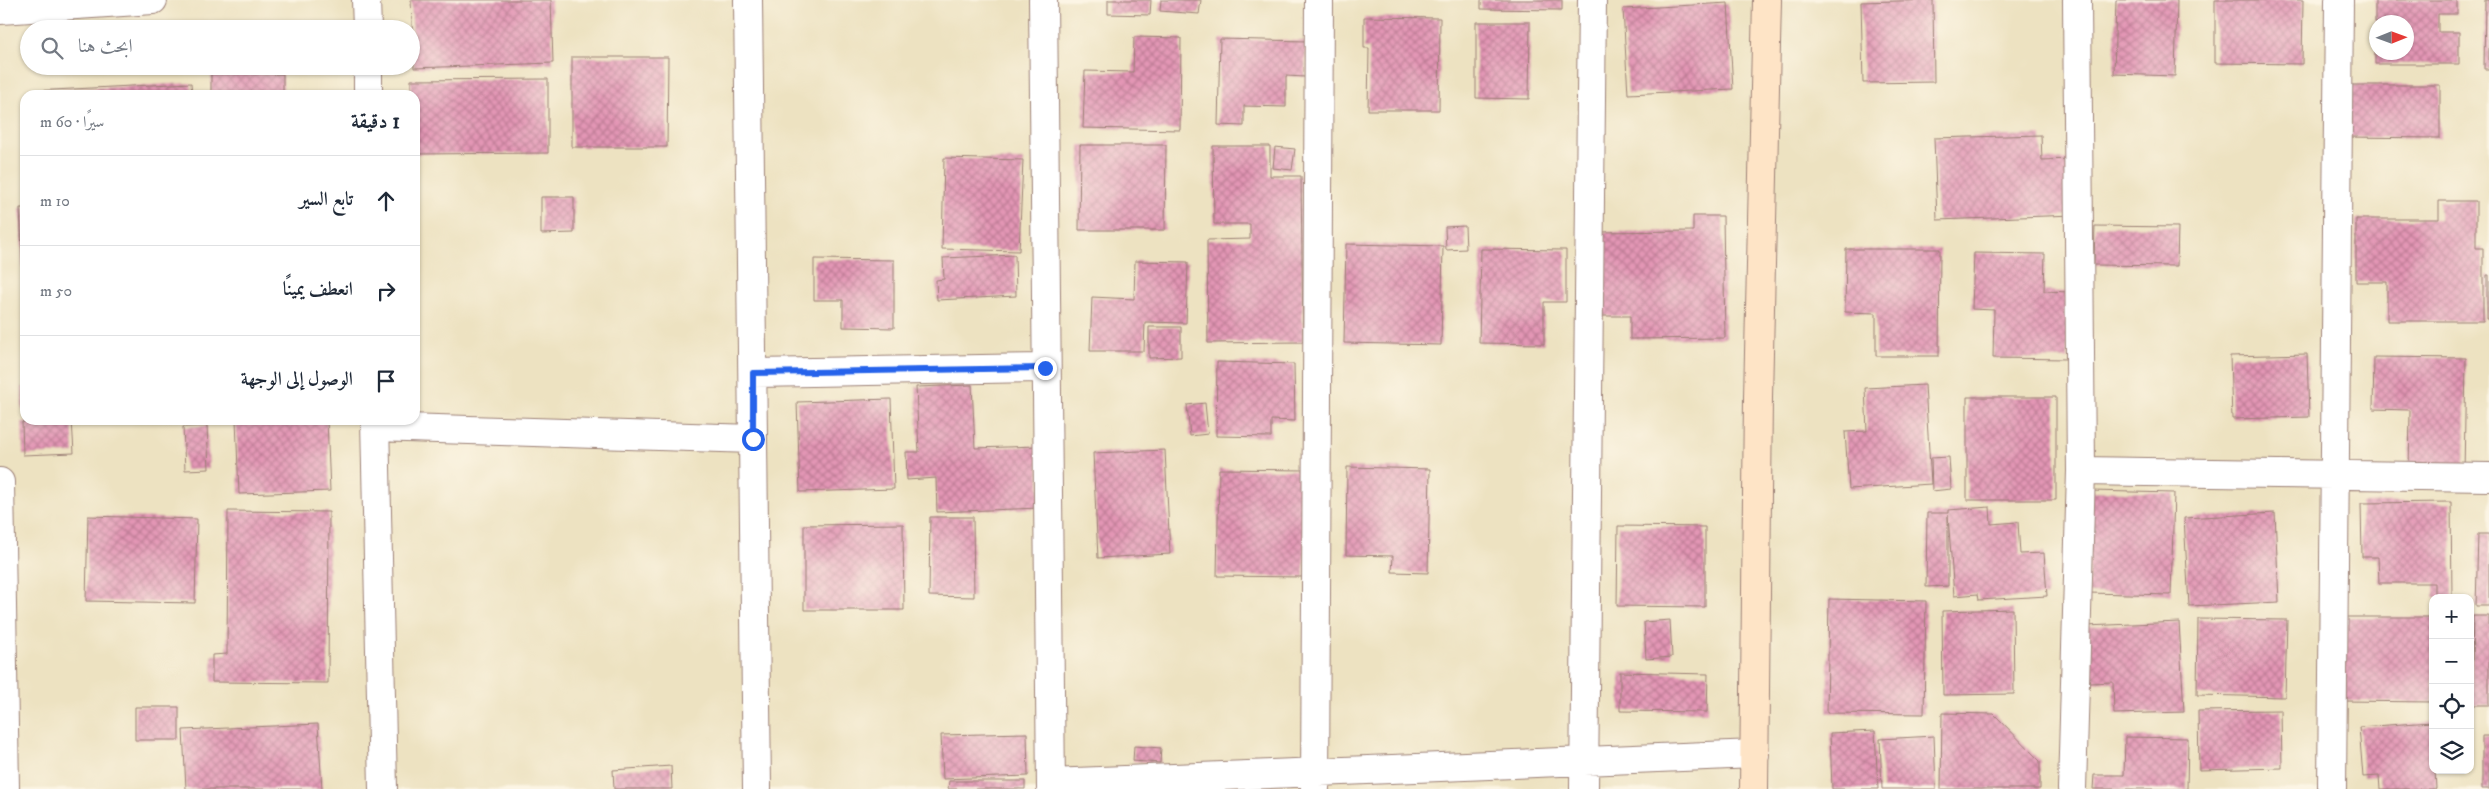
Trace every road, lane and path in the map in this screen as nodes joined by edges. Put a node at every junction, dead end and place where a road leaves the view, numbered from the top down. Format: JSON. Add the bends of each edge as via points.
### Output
{"nodes":[{"id":1,"x":153,"y":0,"type":"edge"},
{"id":2,"x":366,"y":0,"type":"edge"},
{"id":3,"x":748,"y":0,"type":"edge"},
{"id":4,"x":1043,"y":0,"type":"edge"},
{"id":5,"x":1319,"y":0,"type":"edge"},
{"id":6,"x":1592,"y":0,"type":"edge"},
{"id":7,"x":1767,"y":0,"type":"edge"},
{"id":8,"x":2077,"y":0,"type":"edge"},
{"id":9,"x":2339,"y":0,"type":"edge"},
{"id":10,"x":0,"y":10,"type":"edge"},
{"id":11,"x":367,"y":20,"type":"edge"},
{"id":12,"x":368,"y":75,"type":"edge"},
{"id":13,"x":368,"y":90,"type":"edge"},
{"id":14,"x":1045,"y":368,"type":"junction"},
{"id":15,"x":753,"y":373,"type":"junction"},
{"id":16,"x":375,"y":425,"type":"edge"},
{"id":17,"x":420,"y":425,"type":"edge"},
{"id":18,"x":753,"y":439,"type":"junction"},
{"id":19,"x":2081,"y":471,"type":"junction"},
{"id":20,"x":2334,"y":475,"type":"junction"},
{"id":21,"x":2489,"y":477,"type":"edge"},
{"id":22,"x":0,"y":482,"type":"edge"},
{"id":23,"x":1755,"y":754,"type":"junction"},
{"id":24,"x":1584,"y":761,"type":"junction"},
{"id":25,"x":1315,"y":780,"type":"edge"},
{"id":26,"x":1051,"y":786,"type":"edge"},
{"id":27,"x":5,"y":789,"type":"edge"},
{"id":28,"x":383,"y":789,"type":"edge"},
{"id":29,"x":757,"y":789,"type":"edge"},
{"id":30,"x":1584,"y":789,"type":"edge"},
{"id":31,"x":1754,"y":789,"type":"edge"},
{"id":32,"x":2072,"y":789,"type":"edge"},
{"id":33,"x":2332,"y":789,"type":"edge"}],
"edges":[{"from":1,"to":10,"type":"street"},
{"from":2,"to":11,"type":"street"},
{"from":3,"to":15,"type":"street"},
{"from":4,"to":14,"type":"street"},
{"from":5,"to":25,"type":"street"},
{"from":6,"to":24,"type":"street"},
{"from":7,"to":23,"type":"street","via":[[1758,397]]},
{"from":8,"to":19,"type":"street"},
{"from":9,"to":20,"type":"street"},
{"from":12,"to":13,"type":"street"},
{"from":14,"to":15,"type":"street"},
{"from":14,"to":26,"type":"street"},
{"from":15,"to":18,"type":"street"},
{"from":16,"to":28,"type":"street"},
{"from":17,"to":18,"type":"street"},
{"from":18,"to":29,"type":"street"},
{"from":19,"to":20,"type":"street"},
{"from":19,"to":32,"type":"street"},
{"from":20,"to":21,"type":"street"},
{"from":20,"to":33,"type":"street"},
{"from":22,"to":27,"type":"street"},
{"from":23,"to":24,"type":"street"},
{"from":23,"to":31,"type":"street"},
{"from":24,"to":25,"type":"street"},
{"from":24,"to":30,"type":"street"},
{"from":25,"to":26,"type":"street"}]}
